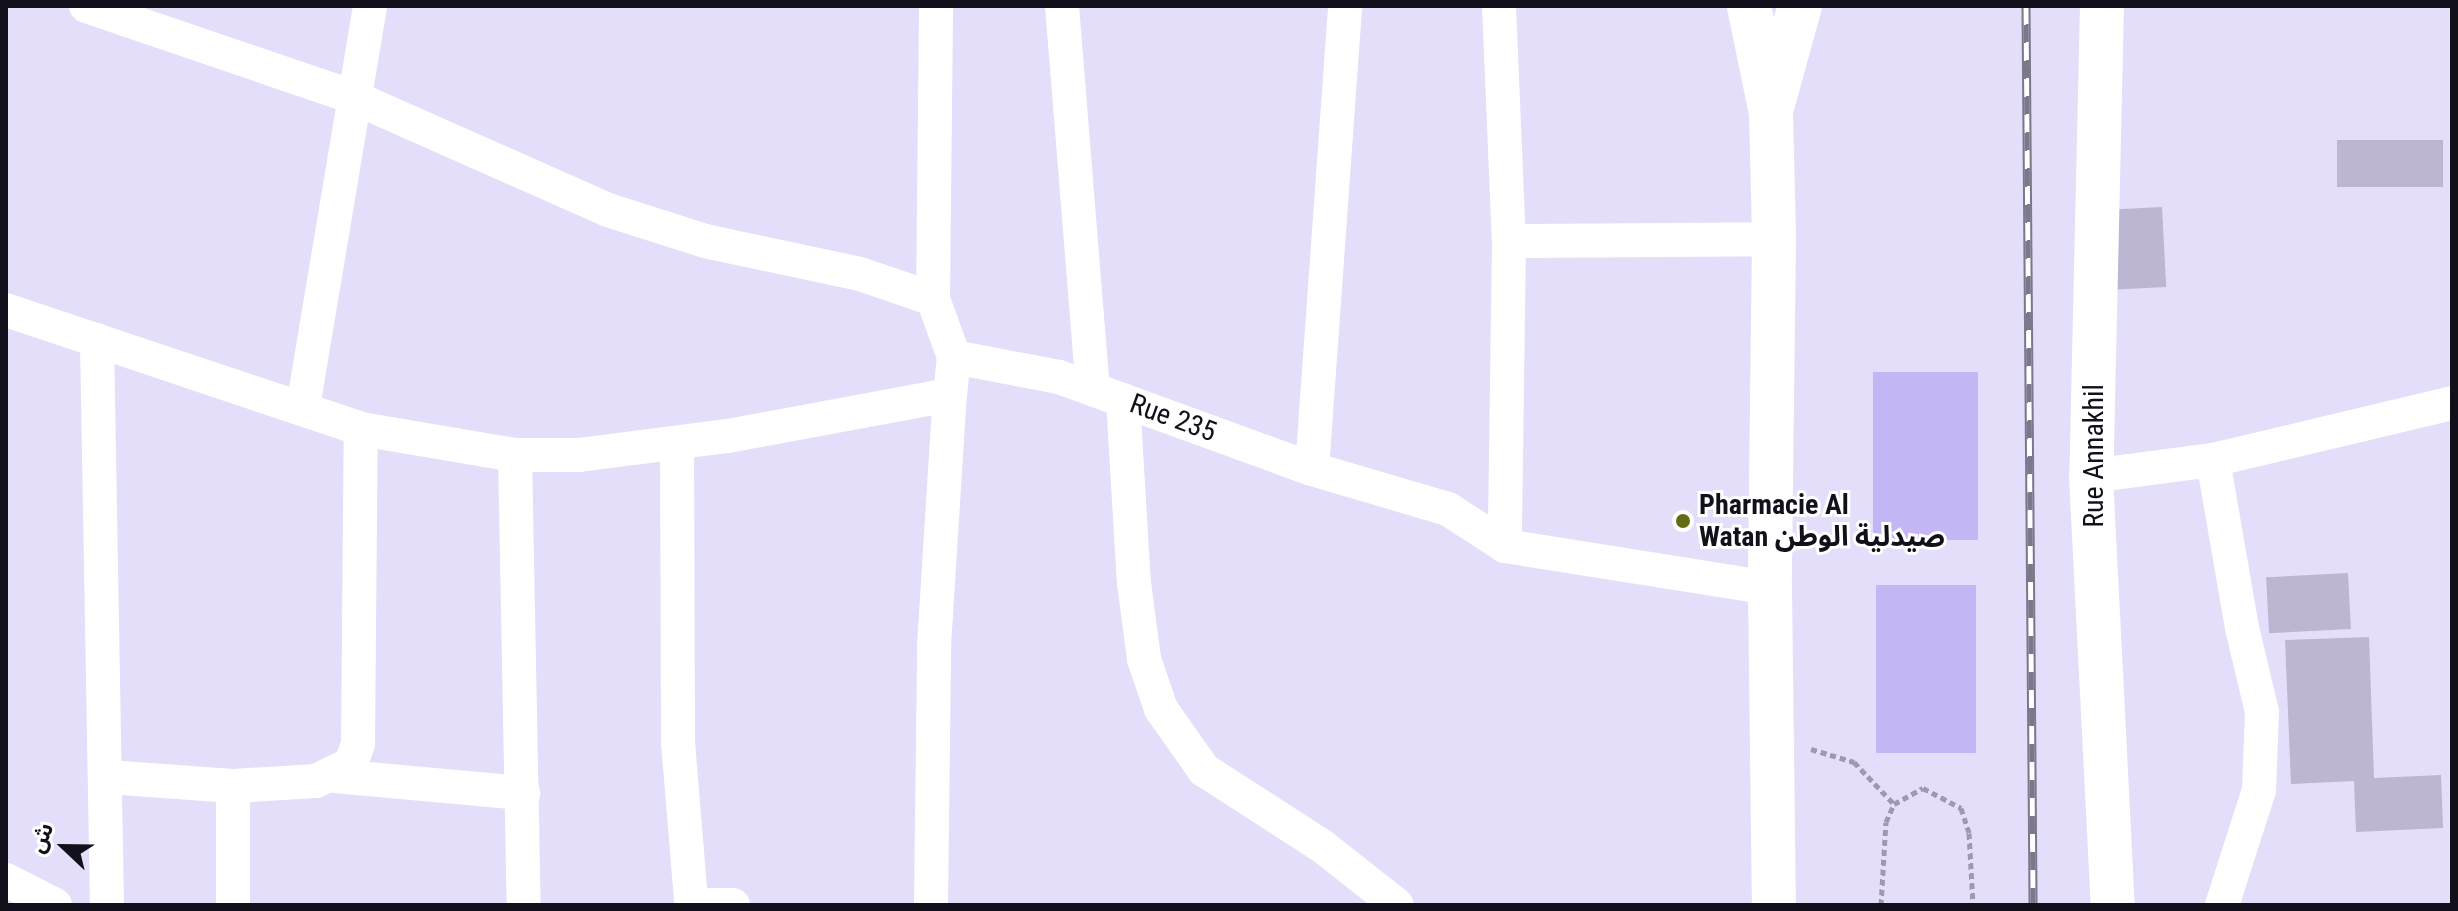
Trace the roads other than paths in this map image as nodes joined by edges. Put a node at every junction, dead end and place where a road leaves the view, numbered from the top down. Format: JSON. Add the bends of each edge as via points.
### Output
{"nodes":[{"id":1,"x":86,"y":6,"type":"edge"},
{"id":2,"x":370,"y":6,"type":"edge"},
{"id":3,"x":936,"y":6,"type":"edge"},
{"id":4,"x":1062,"y":6,"type":"edge"},
{"id":5,"x":1345,"y":6,"type":"edge"},
{"id":6,"x":1499,"y":6,"type":"edge"},
{"id":7,"x":1749,"y":6,"type":"edge"},
{"id":8,"x":1800,"y":6,"type":"edge"},
{"id":9,"x":2102,"y":6,"type":"edge"},
{"id":10,"x":353,"y":97,"type":"junction"},
{"id":11,"x":1771,"y":113,"type":"junction"},
{"id":12,"x":1774,"y":239,"type":"junction"},
{"id":13,"x":1509,"y":241,"type":"junction"},
{"id":14,"x":933,"y":299,"type":"junction"},
{"id":15,"x":6,"y":310,"type":"edge"},
{"id":16,"x":97,"y":340,"type":"junction"},
{"id":17,"x":954,"y":357,"type":"junction"},
{"id":18,"x":1108,"y":394,"type":"junction"},
{"id":19,"x":950,"y":395,"type":"junction"},
{"id":20,"x":2452,"y":403,"type":"edge"},
{"id":21,"x":303,"y":407,"type":"junction"},
{"id":22,"x":361,"y":429,"type":"junction"},
{"id":23,"x":677,"y":443,"type":"junction"},
{"id":24,"x":515,"y":455,"type":"junction"},
{"id":25,"x":2213,"y":460,"type":"junction"},
{"id":26,"x":1312,"y":469,"type":"junction"},
{"id":27,"x":2091,"y":476,"type":"junction"},
{"id":28,"x":1505,"y":546,"type":"junction"},
{"id":29,"x":1770,"y":588,"type":"junction"},
{"id":30,"x":335,"y":776,"type":"junction"},
{"id":31,"x":108,"y":777,"type":"junction"},
{"id":32,"x":233,"y":786,"type":"junction"},
{"id":33,"x":523,"y":793,"type":"junction"},
{"id":34,"x":6,"y":880,"type":"edge"},
{"id":35,"x":691,"y":903,"type":"edge"},
{"id":36,"x":55,"y":905,"type":"edge"},
{"id":37,"x":107,"y":905,"type":"edge"},
{"id":38,"x":233,"y":905,"type":"edge"},
{"id":39,"x":524,"y":905,"type":"edge"},
{"id":40,"x":733,"y":905,"type":"edge"},
{"id":41,"x":931,"y":905,"type":"edge"},
{"id":42,"x":1397,"y":905,"type":"edge"},
{"id":43,"x":1774,"y":905,"type":"edge"},
{"id":44,"x":2113,"y":905,"type":"edge"},
{"id":45,"x":2222,"y":905,"type":"edge"}],
"edges":[{"from":1,"to":10,"type":"street"},
{"from":2,"to":10,"type":"street"},
{"from":3,"to":14,"type":"street"},
{"from":4,"to":18,"type":"street"},
{"from":5,"to":26,"type":"street"},
{"from":6,"to":13,"type":"street"},
{"from":7,"to":11,"type":"main road"},
{"from":8,"to":11,"type":"main road"},
{"from":9,"to":27,"type":"main road","name":"Rue Annakhil"},
{"from":10,"to":14,"type":"street","via":[[608,210],[705,241],[860,274]]},
{"from":10,"to":21,"type":"street"},
{"from":11,"to":12,"type":"main road"},
{"from":12,"to":13,"type":"street"},
{"from":12,"to":29,"type":"main road"},
{"from":13,"to":28,"type":"street"},
{"from":14,"to":17,"type":"street"},
{"from":15,"to":16,"type":"street"},
{"from":16,"to":21,"type":"street"},
{"from":16,"to":31,"type":"street"},
{"from":17,"to":18,"type":"street","name":"Rue 235"},
{"from":17,"to":19,"type":"street"},
{"from":18,"to":26,"type":"street","name":"Rue 235"},
{"from":18,"to":42,"type":"street","via":[[1144,659],[1161,709],[1204,770],[1322,846]]},
{"from":19,"to":23,"type":"street"},
{"from":19,"to":41,"type":"street","via":[[934,646]]},
{"from":20,"to":25,"type":"street"},
{"from":21,"to":22,"type":"street"},
{"from":22,"to":24,"type":"street"},
{"from":22,"to":30,"type":"street","via":[[358,744],[351,764]]},
{"from":23,"to":24,"type":"street","via":[[579,455]]},
{"from":23,"to":35,"type":"street","via":[[678,742]]},
{"from":24,"to":33,"type":"street"},
{"from":25,"to":27,"type":"street"},
{"from":25,"to":45,"type":"street","via":[[2262,712],[2259,790]]},
{"from":26,"to":28,"type":"street","name":"Rue 235","via":[[1448,509]]},
{"from":27,"to":44,"type":"main road","name":"Rue Annakhil"},
{"from":28,"to":29,"type":"street","name":"Rue 235"},
{"from":29,"to":43,"type":"main road"},
{"from":30,"to":32,"type":"street"},
{"from":30,"to":33,"type":"street"},
{"from":31,"to":32,"type":"street"},
{"from":31,"to":37,"type":"street"},
{"from":32,"to":38,"type":"street"},
{"from":33,"to":39,"type":"street"},
{"from":34,"to":36,"type":"street"},
{"from":35,"to":40,"type":"street"}]}
